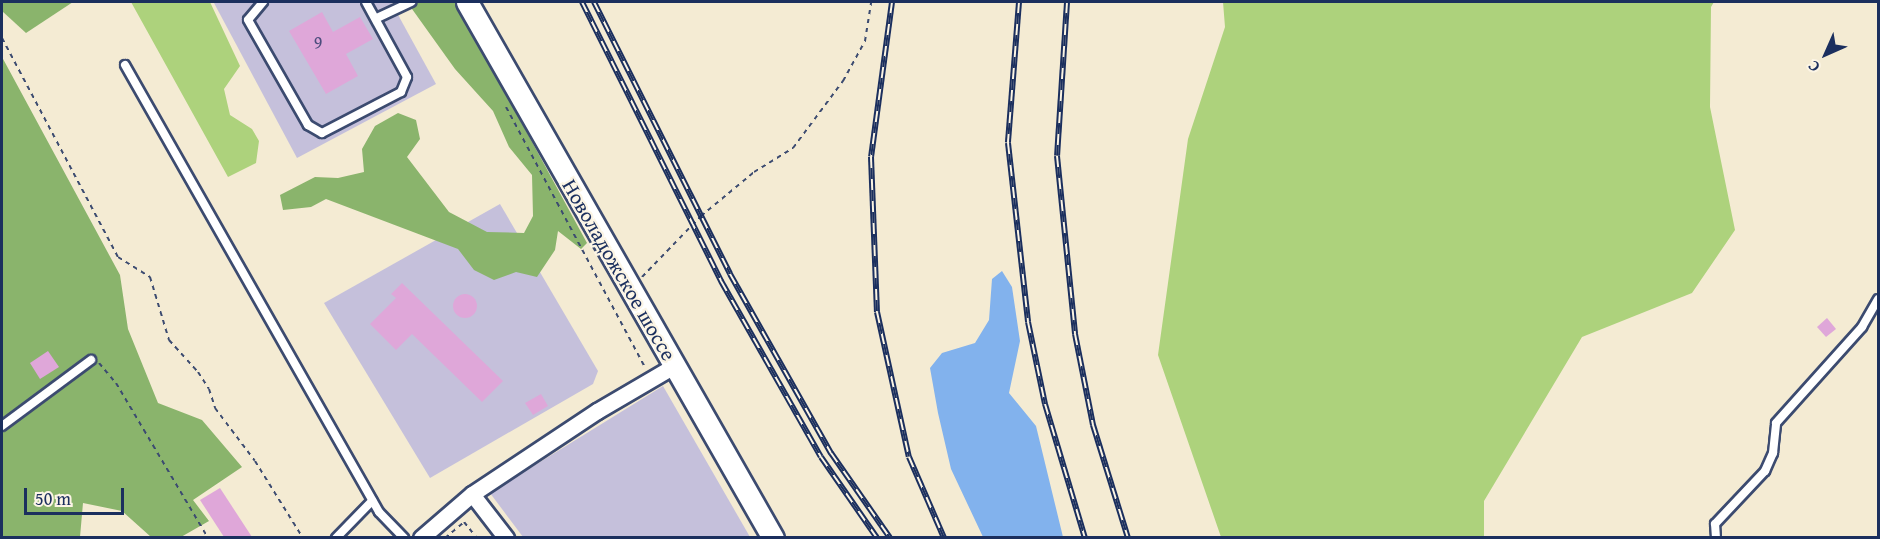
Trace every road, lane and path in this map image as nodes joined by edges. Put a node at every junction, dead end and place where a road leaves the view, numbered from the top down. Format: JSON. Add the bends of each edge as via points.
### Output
{"nodes":[{"id":1,"x":263,"y":2,"type":"edge"},
{"id":2,"x":366,"y":2,"type":"edge"},
{"id":3,"x":411,"y":2,"type":"edge"},
{"id":4,"x":467,"y":2,"type":"edge"},
{"id":5,"x":871,"y":2,"type":"edge"},
{"id":6,"x":377,"y":18,"type":"junction"},
{"id":7,"x":2,"y":38,"type":"edge"},
{"id":8,"x":124,"y":65,"type":"dead end"},
{"id":9,"x":505,"y":106,"type":"dead end"},
{"id":10,"x":630,"y":290,"type":"junction"},
{"id":11,"x":1878,"y":299,"type":"edge"},
{"id":12,"x":91,"y":360,"type":"joint"},
{"id":13,"x":674,"y":366,"type":"junction"},
{"id":14,"x":651,"y":379,"type":"junction"},
{"id":15,"x":2,"y":426,"type":"edge"},
{"id":16,"x":472,"y":494,"type":"junction"},
{"id":17,"x":372,"y":501,"type":"junction"},
{"id":18,"x":208,"y":537,"type":"edge"},
{"id":19,"x":303,"y":537,"type":"edge"},
{"id":20,"x":336,"y":537,"type":"edge"},
{"id":21,"x":404,"y":537,"type":"edge"},
{"id":22,"x":422,"y":537,"type":"edge"},
{"id":23,"x":445,"y":537,"type":"edge"},
{"id":24,"x":477,"y":537,"type":"edge"},
{"id":25,"x":506,"y":537,"type":"edge"},
{"id":26,"x":772,"y":537,"type":"edge"},
{"id":27,"x":1716,"y":537,"type":"edge"}],
"edges":[{"from":1,"to":6,"type":"lane","via":[[248,20],[308,125],[322,133],[401,92],[407,77]]},
{"from":2,"to":6,"type":"lane"},
{"from":3,"to":6,"type":"lane"},
{"from":4,"to":10,"type":"main road","name":"Новоладожское шоссе"},
{"from":5,"to":10,"type":"path","via":[[864,41],[843,81],[794,148],[754,172],[701,216]]},
{"from":7,"to":19,"type":"path","via":[[114,250],[123,261],[150,277],[169,340],[198,372],[215,408],[255,461]]},
{"from":8,"to":17,"type":"lane"},
{"from":9,"to":14,"type":"path"},
{"from":10,"to":13,"type":"main road","name":"Новоладожское шоссе"},
{"from":11,"to":27,"type":"lane","via":[[1862,327],[1776,423],[1773,453],[1765,471],[1715,524]]},
{"from":12,"to":15,"type":"lane"},
{"from":12,"to":18,"type":"path","via":[[104,364]]},
{"from":13,"to":14,"type":"street"},
{"from":13,"to":26,"type":"main road","name":"Новоладожское шоссе"},
{"from":14,"to":16,"type":"street"},
{"from":16,"to":22,"type":"street"},
{"from":16,"to":25,"type":"street"},
{"from":17,"to":20,"type":"lane"},
{"from":17,"to":21,"type":"lane"},
{"from":23,"to":24,"type":"path","via":[[464,522]]}]}
